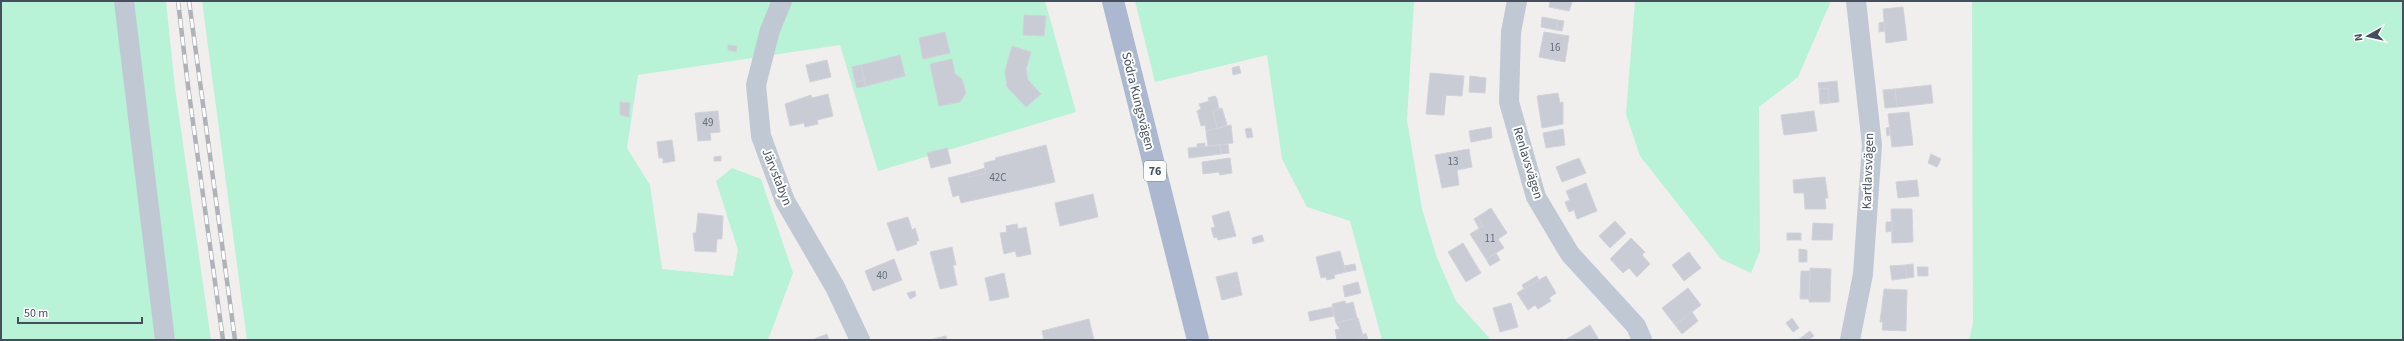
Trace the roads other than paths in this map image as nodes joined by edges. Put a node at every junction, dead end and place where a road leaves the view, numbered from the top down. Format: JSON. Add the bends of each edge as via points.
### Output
{"nodes":[{"id":1,"x":124,"y":1,"type":"edge"},
{"id":2,"x":782,"y":1,"type":"edge"},
{"id":3,"x":1113,"y":1,"type":"edge"},
{"id":4,"x":1517,"y":1,"type":"edge"},
{"id":5,"x":1856,"y":1,"type":"edge"},
{"id":6,"x":165,"y":340,"type":"edge"},
{"id":7,"x":860,"y":340,"type":"edge"},
{"id":8,"x":1198,"y":340,"type":"edge"},
{"id":9,"x":1642,"y":340,"type":"edge"},
{"id":10,"x":1850,"y":340,"type":"edge"}],
"edges":[{"from":1,"to":6,"type":"street"},
{"from":2,"to":7,"type":"street","name":"Järvstabyn","via":[[770,30],[756,85],[761,136],[785,201],[835,287]]},
{"from":3,"to":8,"type":"main road","name":"Södra Kungsvägen","number":"76"},
{"from":4,"to":9,"type":"street","name":"Renlavsvägen","via":[[1511,32],[1509,102],[1536,197],[1570,254],[1636,326]]},
{"from":5,"to":10,"type":"street","name":"Kartlavsvägen","via":[[1872,145],[1863,274]]}]}
